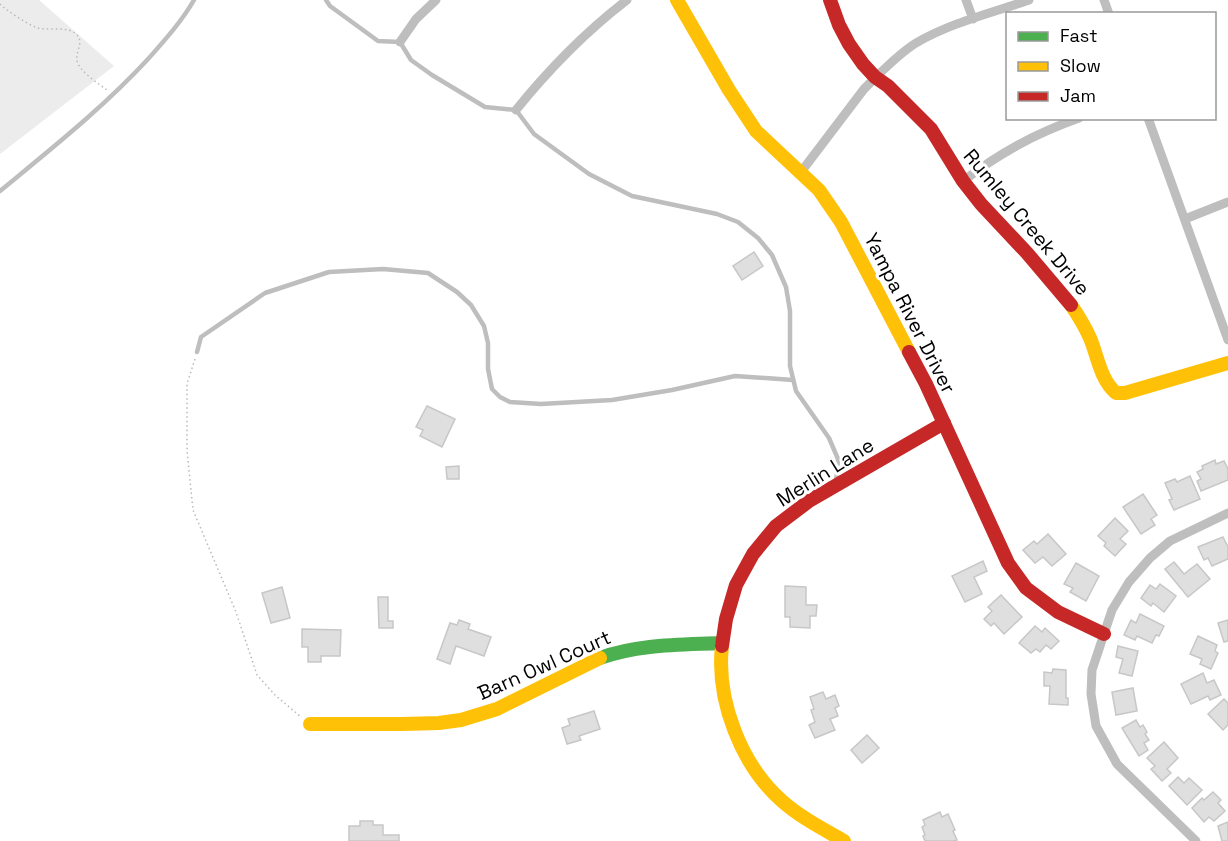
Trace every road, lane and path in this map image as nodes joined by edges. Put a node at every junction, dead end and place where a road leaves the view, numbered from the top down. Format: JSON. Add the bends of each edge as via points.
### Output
{"nodes":[{"id":1,"x":194,"y":0,"type":"edge"},
{"id":2,"x":326,"y":0,"type":"edge"},
{"id":3,"x":436,"y":0,"type":"edge"},
{"id":4,"x":627,"y":0,"type":"edge"},
{"id":5,"x":677,"y":0,"type":"edge"},
{"id":6,"x":830,"y":0,"type":"edge"},
{"id":7,"x":966,"y":0,"type":"edge"},
{"id":8,"x":1029,"y":0,"type":"edge"},
{"id":9,"x":0,"y":4,"type":"edge"},
{"id":10,"x":973,"y":19,"type":"junction"},
{"id":11,"x":400,"y":42,"type":"junction"},
{"id":12,"x":875,"y":77,"type":"junction"},
{"id":13,"x":113,"y":94,"type":"junction"},
{"id":14,"x":516,"y":110,"type":"junction"},
{"id":15,"x":1074,"y":120,"type":"edge"},
{"id":16,"x":1149,"y":120,"type":"edge"},
{"id":17,"x":801,"y":172,"type":"junction"},
{"id":18,"x":963,"y":181,"type":"junction"},
{"id":19,"x":0,"y":191,"type":"edge"},
{"id":20,"x":1228,"y":202,"type":"edge"},
{"id":21,"x":1185,"y":219,"type":"junction"},
{"id":22,"x":1228,"y":340,"type":"edge"},
{"id":23,"x":197,"y":352,"type":"joint"},
{"id":24,"x":1228,"y":363,"type":"edge"},
{"id":25,"x":793,"y":380,"type":"junction"},
{"id":26,"x":944,"y":423,"type":"junction"},
{"id":27,"x":836,"y":486,"type":"junction"},
{"id":28,"x":1228,"y":513,"type":"edge"},
{"id":29,"x":1104,"y":634,"type":"junction"},
{"id":30,"x":721,"y":643,"type":"junction"},
{"id":31,"x":310,"y":724,"type":"joint"},
{"id":32,"x":844,"y":841,"type":"edge"},
{"id":33,"x":1196,"y":841,"type":"edge"}],
"edges":[{"from":1,"to":13,"type":"lane","via":[[163,43]]},
{"from":2,"to":11,"type":"lane","via":[[378,41]]},
{"from":3,"to":11,"type":"street"},
{"from":4,"to":14,"type":"street","via":[[578,41]]},
{"from":5,"to":17,"type":"street","name":"Yampa River Driver","via":[[751,123]]},
{"from":6,"to":12,"type":"street","name":"Rumley Creek Drive","via":[[849,44]]},
{"from":7,"to":10,"type":"street"},
{"from":8,"to":10,"type":"street"},
{"from":9,"to":13,"type":"path","via":[[35,27],[72,31],[80,41],[78,65]]},
{"from":10,"to":12,"type":"street","via":[[915,44]]},
{"from":11,"to":14,"type":"lane","via":[[411,60],[449,86],[485,107]]},
{"from":12,"to":17,"type":"street"},
{"from":12,"to":18,"type":"street","name":"Rumley Creek Drive","via":[[931,129]]},
{"from":13,"to":19,"type":"lane"},
{"from":14,"to":25,"type":"lane","via":[[534,134],[589,174],[632,196],[728,218],[758,238],[772,255],[786,287]]},
{"from":15,"to":18,"type":"street","via":[[1028,139],[988,161]]},
{"from":16,"to":21,"type":"street"},
{"from":17,"to":26,"type":"street","name":"Yampa River Driver","via":[[841,222]]},
{"from":18,"to":24,"type":"street","name":"Rumley Creek Drive","via":[[1073,307],[1090,338],[1104,379],[1116,393]]},
{"from":20,"to":21,"type":"street"},
{"from":21,"to":22,"type":"street"},
{"from":23,"to":25,"type":"lane","via":[[201,337],[266,293],[329,272],[383,269],[428,273],[471,305],[484,326],[492,389],[510,402],[612,400],[735,376]]},
{"from":23,"to":31,"type":"path","via":[[187,384],[187,450],[193,510],[236,612],[256,675]]},
{"from":25,"to":27,"type":"lane","via":[[838,459]]},
{"from":26,"to":27,"type":"street","name":"Merlin Lane"},
{"from":26,"to":29,"type":"street","name":"Yampa River Driver","via":[[1008,564],[1026,588],[1058,612]]},
{"from":27,"to":30,"type":"street","name":"Merlin Lane","via":[[791,513],[756,550],[736,586]]},
{"from":28,"to":29,"type":"street","via":[[1170,541],[1150,558],[1112,610]]},
{"from":29,"to":33,"type":"street","via":[[1092,670],[1096,726],[1117,764]]},
{"from":30,"to":31,"type":"street","name":"Barn Owl Court","via":[[663,645],[613,653],[504,706],[461,720]]},
{"from":30,"to":32,"type":"street","name":"Merlin Lane","via":[[727,709],[751,766],[794,811]]}]}
